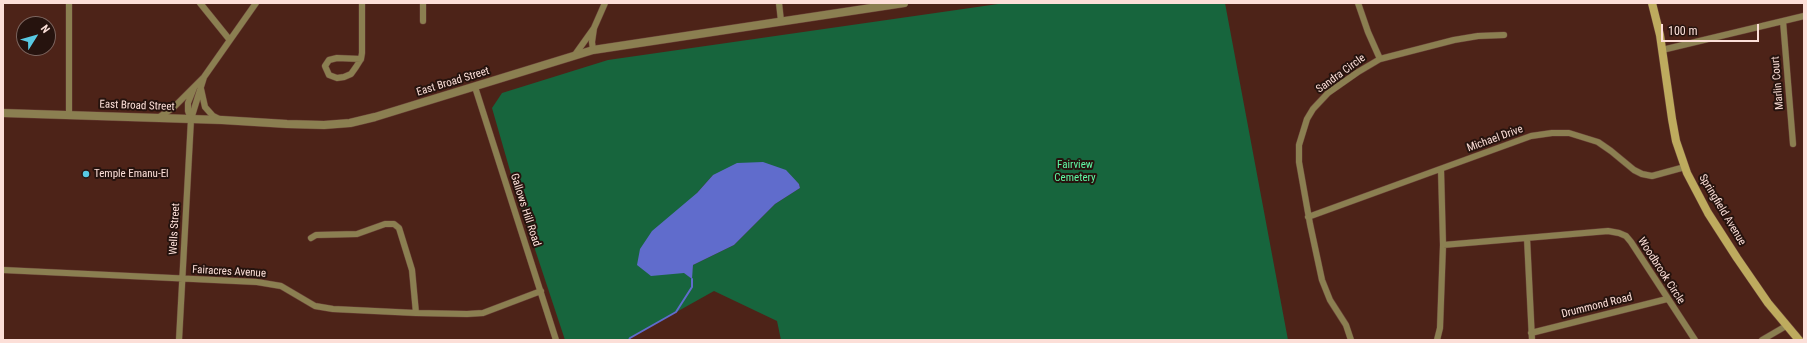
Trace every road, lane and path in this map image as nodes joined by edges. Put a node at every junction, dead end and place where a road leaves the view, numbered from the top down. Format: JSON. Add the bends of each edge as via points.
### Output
{"nodes":[{"id":1,"x":69,"y":3,"type":"edge"},
{"id":2,"x":200,"y":3,"type":"edge"},
{"id":3,"x":256,"y":3,"type":"edge"},
{"id":4,"x":362,"y":3,"type":"edge"},
{"id":5,"x":423,"y":3,"type":"edge"},
{"id":6,"x":605,"y":3,"type":"edge"},
{"id":7,"x":779,"y":3,"type":"edge"},
{"id":8,"x":900,"y":3,"type":"edge"},
{"id":9,"x":1358,"y":3,"type":"edge"},
{"id":10,"x":1652,"y":3,"type":"edge"},
{"id":11,"x":1804,"y":16,"type":"edge"},
{"id":12,"x":423,"y":21,"type":"dead end"},
{"id":13,"x":781,"y":21,"type":"junction"},
{"id":14,"x":1783,"y":21,"type":"junction"},
{"id":15,"x":594,"y":28,"type":"junction"},
{"id":16,"x":1504,"y":35,"type":"dead end"},
{"id":17,"x":229,"y":40,"type":"junction"},
{"id":18,"x":593,"y":50,"type":"junction"},
{"id":19,"x":1662,"y":50,"type":"junction"},
{"id":20,"x":574,"y":56,"type":"junction"},
{"id":21,"x":361,"y":59,"type":"junction"},
{"id":22,"x":1380,"y":59,"type":"junction"},
{"id":23,"x":198,"y":86,"type":"junction"},
{"id":24,"x":475,"y":87,"type":"junction"},
{"id":25,"x":3,"y":113,"type":"edge"},
{"id":26,"x":69,"y":115,"type":"junction"},
{"id":27,"x":158,"y":118,"type":"junction"},
{"id":28,"x":191,"y":119,"type":"junction"},
{"id":29,"x":222,"y":120,"type":"junction"},
{"id":30,"x":1793,"y":144,"type":"dead end"},
{"id":31,"x":1685,"y":167,"type":"junction"},
{"id":32,"x":1441,"y":169,"type":"junction"},
{"id":33,"x":1308,"y":217,"type":"junction"},
{"id":34,"x":311,"y":238,"type":"dead end"},
{"id":35,"x":1527,"y":238,"type":"junction"},
{"id":36,"x":1443,"y":245,"type":"junction"},
{"id":37,"x":3,"y":270,"type":"edge"},
{"id":38,"x":183,"y":279,"type":"junction"},
{"id":39,"x":541,"y":291,"type":"junction"},
{"id":40,"x":1667,"y":299,"type":"junction"},
{"id":41,"x":416,"y":312,"type":"junction"},
{"id":42,"x":1786,"y":326,"type":"junction"},
{"id":43,"x":1531,"y":333,"type":"junction"},
{"id":44,"x":179,"y":340,"type":"edge"},
{"id":45,"x":556,"y":340,"type":"edge"},
{"id":46,"x":1351,"y":340,"type":"edge"},
{"id":47,"x":1437,"y":340,"type":"edge"},
{"id":48,"x":1532,"y":340,"type":"edge"},
{"id":49,"x":1694,"y":340,"type":"edge"},
{"id":50,"x":1762,"y":340,"type":"edge"},
{"id":51,"x":1799,"y":340,"type":"edge"}],
"edges":[{"from":1,"to":26,"type":"street"},
{"from":2,"to":17,"type":"street"},
{"from":3,"to":17,"type":"street","name":"Wells Street"},
{"from":4,"to":21,"type":"street"},
{"from":5,"to":12,"type":"street"},
{"from":6,"to":15,"type":"street"},
{"from":7,"to":13,"type":"street"},
{"from":8,"to":13,"type":"street","name":"East Broad Street"},
{"from":9,"to":22,"type":"street"},
{"from":10,"to":19,"type":"main road","name":"Springfield Avenue"},
{"from":11,"to":14,"type":"street"},
{"from":13,"to":18,"type":"street","name":"East Broad Street"},
{"from":14,"to":19,"type":"street"},
{"from":14,"to":30,"type":"street","name":"Marlin Court"},
{"from":15,"to":18,"type":"street"},
{"from":15,"to":20,"type":"street"},
{"from":16,"to":22,"type":"street","name":"Sandra Circle","via":[[1454,40]]},
{"from":17,"to":23,"type":"street","name":"Wells Street"},
{"from":18,"to":20,"type":"street","name":"East Broad Street"},
{"from":19,"to":31,"type":"main road","name":"Springfield Avenue","via":[[1676,141]]},
{"from":20,"to":24,"type":"street","name":"East Broad Street"},
{"from":21,"to":21,"type":"street","via":[[337,58],[330,60],[325,66],[329,75],[344,77],[351,74]]},
{"from":22,"to":33,"type":"street","name":"Sandra Circle","via":[[1328,93],[1307,118],[1299,145],[1299,162]]},
{"from":23,"to":27,"type":"street"},
{"from":23,"to":28,"type":"street","name":"Wells Street"},
{"from":23,"to":29,"type":"street","via":[[205,106],[213,116]]},
{"from":24,"to":29,"type":"street","name":"East Broad Street","via":[[350,122],[324,125]]},
{"from":24,"to":39,"type":"street","name":"Gallows Hill Road"},
{"from":25,"to":26,"type":"street","name":"East Broad Street"},
{"from":26,"to":27,"type":"street","name":"East Broad Street"},
{"from":27,"to":28,"type":"street","name":"East Broad Street"},
{"from":28,"to":29,"type":"street","name":"East Broad Street"},
{"from":28,"to":38,"type":"street","name":"Wells Street"},
{"from":31,"to":32,"type":"street","name":"Michael Drive","via":[[1652,176],[1642,174],[1598,142],[1569,133],[1552,133],[1531,136]]},
{"from":31,"to":42,"type":"main road","name":"Springfield Avenue","via":[[1708,213]]},
{"from":32,"to":33,"type":"street","name":"Michael Drive"},
{"from":32,"to":36,"type":"street"},
{"from":33,"to":46,"type":"street","name":"Sandra Circle","via":[[1322,280],[1330,300],[1346,325]]},
{"from":34,"to":41,"type":"street","via":[[357,234],[385,224],[394,224],[399,228],[412,270]]},
{"from":35,"to":36,"type":"street","name":"Woodbrook Circle"},
{"from":35,"to":40,"type":"street","name":"Woodbrook Circle","via":[[1608,231],[1626,236]]},
{"from":35,"to":43,"type":"street"},
{"from":36,"to":47,"type":"street","via":[[1440,328]]},
{"from":37,"to":38,"type":"street","name":"Fairacres Avenue"},
{"from":38,"to":41,"type":"street","name":"Fairacres Avenue","via":[[258,282],[281,286],[315,306],[334,309]]},
{"from":38,"to":44,"type":"street","name":"Wells Street"},
{"from":39,"to":41,"type":"street","name":"Fairacres Avenue","via":[[483,313]]},
{"from":39,"to":45,"type":"street","name":"Gallows Hill Road"},
{"from":40,"to":43,"type":"street","name":"Drummond Road"},
{"from":40,"to":49,"type":"street","name":"Woodbrook Circle"},
{"from":42,"to":50,"type":"street"},
{"from":42,"to":51,"type":"main road","name":"Springfield Avenue"},
{"from":43,"to":48,"type":"street"}]}
